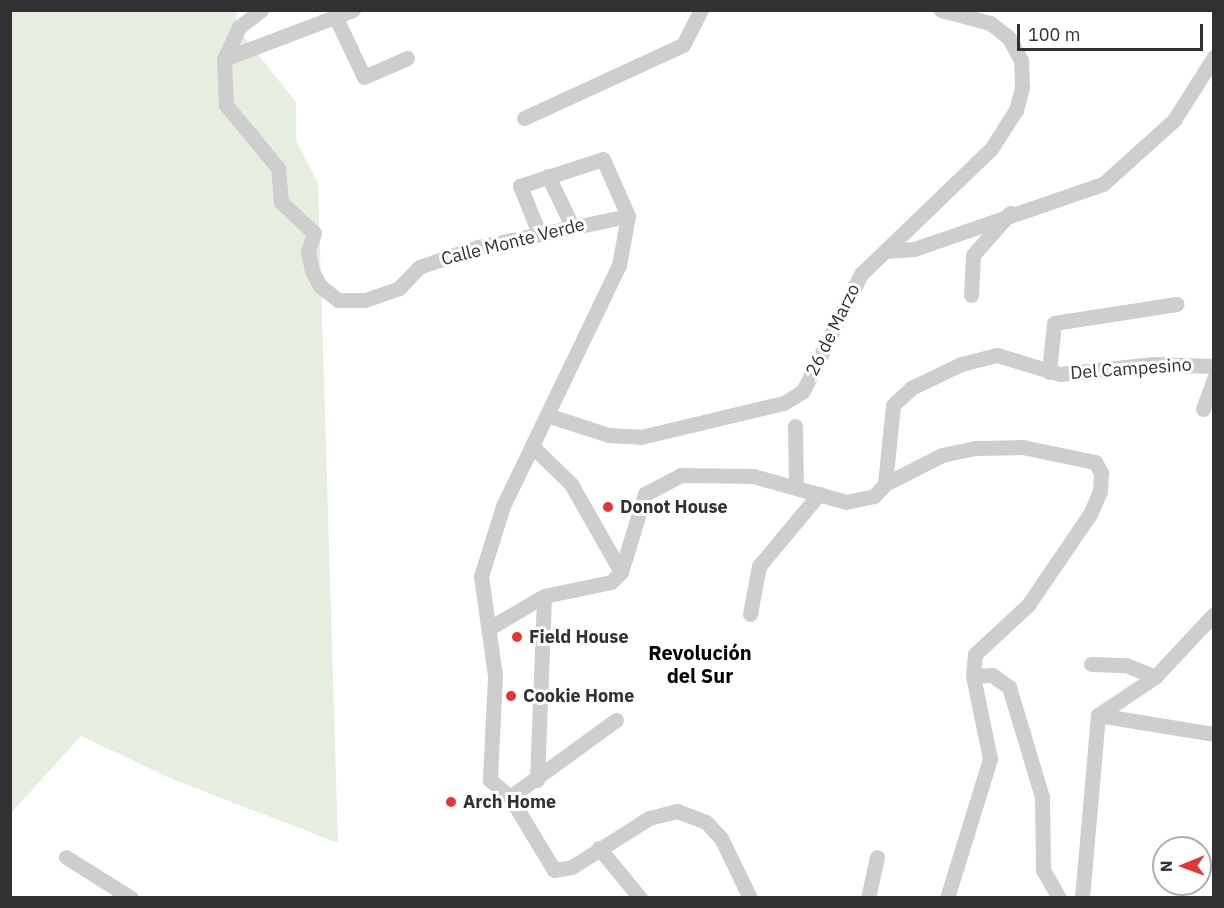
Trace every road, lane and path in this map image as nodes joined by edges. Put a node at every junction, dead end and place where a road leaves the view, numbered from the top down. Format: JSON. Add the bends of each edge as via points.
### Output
{"nodes":[{"id":1,"x":261,"y":10,"type":"edge"},
{"id":2,"x":353,"y":10,"type":"edge"},
{"id":3,"x":701,"y":10,"type":"edge"},
{"id":4,"x":941,"y":10,"type":"edge"},
{"id":5,"x":336,"y":18,"type":"junction"},
{"id":6,"x":1214,"y":57,"type":"edge"},
{"id":7,"x":407,"y":58,"type":"dead end"},
{"id":8,"x":224,"y":59,"type":"junction"},
{"id":9,"x":524,"y":118,"type":"dead end"},
{"id":10,"x":548,"y":176,"type":"junction"},
{"id":11,"x":1010,"y":213,"type":"junction"},
{"id":12,"x":628,"y":216,"type":"junction"},
{"id":13,"x":572,"y":226,"type":"junction"},
{"id":14,"x":539,"y":233,"type":"junction"},
{"id":15,"x":886,"y":251,"type":"junction"},
{"id":16,"x":971,"y":295,"type":"dead end"},
{"id":17,"x":1177,"y":304,"type":"dead end"},
{"id":18,"x":1214,"y":366,"type":"edge"},
{"id":19,"x":1049,"y":372,"type":"junction"},
{"id":20,"x":1214,"y":378,"type":"edge"},
{"id":21,"x":1203,"y":409,"type":"dead end"},
{"id":22,"x":549,"y":416,"type":"junction"},
{"id":23,"x":795,"y":426,"type":"dead end"},
{"id":24,"x":532,"y":446,"type":"junction"},
{"id":25,"x":885,"y":484,"type":"junction"},
{"id":26,"x":796,"y":488,"type":"junction"},
{"id":27,"x":819,"y":494,"type":"junction"},
{"id":28,"x":621,"y":573,"type":"junction"},
{"id":29,"x":544,"y":596,"type":"junction"},
{"id":30,"x":750,"y":614,"type":"dead end"},
{"id":31,"x":1214,"y":614,"type":"edge"},
{"id":32,"x":491,"y":627,"type":"junction"},
{"id":33,"x":1091,"y":664,"type":"dead end"},
{"id":34,"x":973,"y":676,"type":"junction"},
{"id":35,"x":1155,"y":677,"type":"junction"},
{"id":36,"x":1098,"y":715,"type":"junction"},
{"id":37,"x":616,"y":720,"type":"dead end"},
{"id":38,"x":1214,"y":734,"type":"edge"},
{"id":39,"x":537,"y":780,"type":"junction"},
{"id":40,"x":510,"y":797,"type":"junction"},
{"id":41,"x":599,"y":848,"type":"junction"},
{"id":42,"x":66,"y":857,"type":"dead end"},
{"id":43,"x":877,"y":857,"type":"dead end"},
{"id":44,"x":1056,"y":895,"type":"edge"},
{"id":45,"x":131,"y":897,"type":"edge"},
{"id":46,"x":640,"y":897,"type":"edge"},
{"id":47,"x":750,"y":897,"type":"edge"},
{"id":48,"x":868,"y":897,"type":"edge"},
{"id":49,"x":947,"y":897,"type":"edge"},
{"id":50,"x":1082,"y":897,"type":"edge"}],
"edges":[{"from":1,"to":8,"type":"street","via":[[239,27]]},
{"from":2,"to":5,"type":"street"},
{"from":3,"to":9,"type":"street","via":[[683,45]]},
{"from":4,"to":15,"type":"street","name":"26 de Marzo","via":[[990,23],[1008,37],[1021,60],[1022,87],[991,149]]},
{"from":5,"to":7,"type":"street","via":[[363,77]]},
{"from":5,"to":8,"type":"street"},
{"from":6,"to":11,"type":"street","via":[[1193,97],[1134,161],[1082,195]]},
{"from":8,"to":14,"type":"street","name":"Calle Monte Verde","via":[[226,105],[278,168],[281,202],[314,233],[308,252],[312,272],[338,300],[364,300],[399,288],[426,264]]},
{"from":10,"to":12,"type":"street","via":[[603,159]]},
{"from":10,"to":13,"type":"street"},
{"from":10,"to":14,"type":"street","via":[[520,186]]},
{"from":11,"to":15,"type":"street","via":[[914,249]]},
{"from":11,"to":16,"type":"street","via":[[973,255]]},
{"from":12,"to":13,"type":"street","name":"Calle Monte Verde"},
{"from":12,"to":22,"type":"street","via":[[627,235],[615,274]]},
{"from":13,"to":14,"type":"street","name":"Calle Monte Verde"},
{"from":15,"to":22,"type":"street","name":"26 de Marzo","via":[[853,285],[812,376],[795,399],[641,437],[608,435]]},
{"from":17,"to":19,"type":"street","via":[[1054,323]]},
{"from":18,"to":19,"type":"street","name":"Del Campesino"},
{"from":19,"to":25,"type":"street","name":"Del Campesino","via":[[1013,357],[982,357],[902,394],[889,418]]},
{"from":20,"to":21,"type":"street"},
{"from":22,"to":24,"type":"street"},
{"from":23,"to":26,"type":"street"},
{"from":24,"to":28,"type":"street","via":[[571,484]]},
{"from":24,"to":32,"type":"street","via":[[487,547],[482,576]]},
{"from":25,"to":27,"type":"street","via":[[859,501]]},
{"from":25,"to":34,"type":"street","via":[[942,455],[999,445],[1081,456],[1101,473],[1090,514],[1028,604],[975,654]]},
{"from":26,"to":27,"type":"street"},
{"from":26,"to":28,"type":"street","via":[[721,473],[668,478],[645,494],[637,506]]},
{"from":27,"to":30,"type":"street","via":[[759,566]]},
{"from":28,"to":29,"type":"street","via":[[611,582]]},
{"from":29,"to":32,"type":"street"},
{"from":29,"to":39,"type":"street"},
{"from":31,"to":35,"type":"street"},
{"from":32,"to":40,"type":"street","via":[[490,780]]},
{"from":33,"to":35,"type":"street","via":[[1125,665]]},
{"from":34,"to":44,"type":"street","via":[[992,675],[1009,687],[1042,797],[1043,870]]},
{"from":34,"to":49,"type":"street","via":[[990,759]]},
{"from":35,"to":36,"type":"street"},
{"from":36,"to":38,"type":"street"},
{"from":36,"to":50,"type":"street"},
{"from":37,"to":39,"type":"street"},
{"from":39,"to":40,"type":"street"},
{"from":40,"to":41,"type":"street","via":[[554,870],[572,867]]},
{"from":41,"to":46,"type":"street"},
{"from":41,"to":47,"type":"street","via":[[663,812],[692,815],[721,838]]},
{"from":42,"to":45,"type":"street"},
{"from":43,"to":48,"type":"street"}]}
